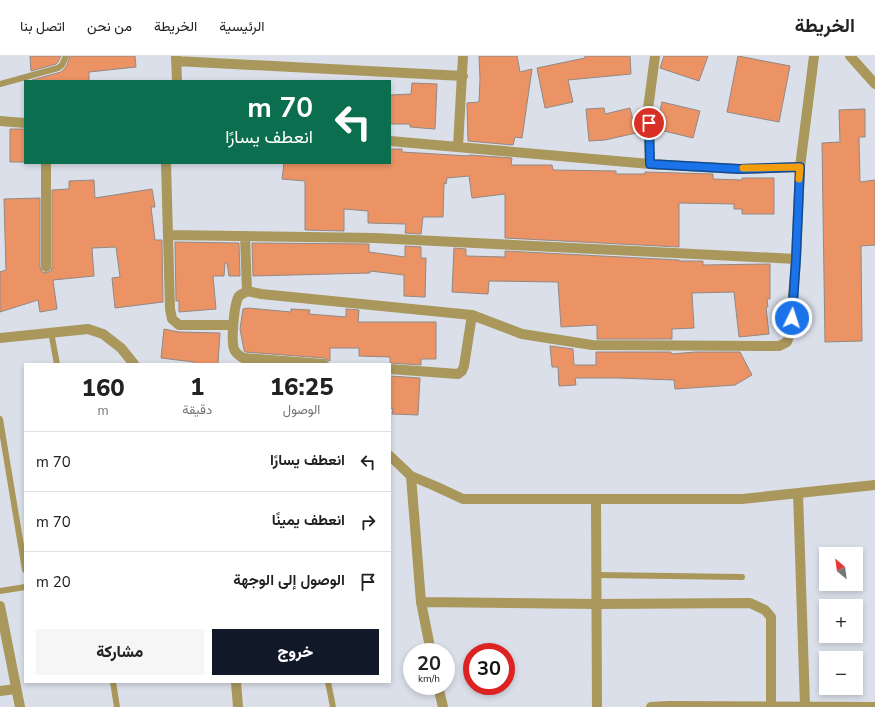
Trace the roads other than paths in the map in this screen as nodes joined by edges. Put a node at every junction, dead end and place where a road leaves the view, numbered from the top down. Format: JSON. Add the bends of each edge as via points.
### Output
{"nodes":[{"id":1,"x":66,"y":56,"type":"edge"},
{"id":2,"x":463,"y":56,"type":"edge"},
{"id":3,"x":655,"y":56,"type":"edge"},
{"id":4,"x":814,"y":56,"type":"edge"},
{"id":5,"x":850,"y":56,"type":"edge"},
{"id":6,"x":176,"y":58,"type":"edge"},
{"id":7,"x":463,"y":76,"type":"junction"},
{"id":8,"x":177,"y":80,"type":"edge"},
{"id":9,"x":0,"y":84,"type":"edge"},
{"id":10,"x":875,"y":84,"type":"edge"},
{"id":11,"x":0,"y":121,"type":"edge"},
{"id":12,"x":24,"y":123,"type":"edge"},
{"id":13,"x":391,"y":141,"type":"edge"},
{"id":14,"x":458,"y":147,"type":"junction"},
{"id":15,"x":46,"y":164,"type":"edge"},
{"id":16,"x":166,"y":164,"type":"edge"},
{"id":17,"x":650,"y":164,"type":"junction"},
{"id":18,"x":800,"y":167,"type":"junction"},
{"id":19,"x":168,"y":235,"type":"junction"},
{"id":20,"x":245,"y":236,"type":"junction"},
{"id":21,"x":796,"y":259,"type":"junction"},
{"id":22,"x":46,"y":267,"type":"dead end"},
{"id":23,"x":248,"y":291,"type":"junction"},
{"id":24,"x":472,"y":315,"type":"junction"},
{"id":25,"x":234,"y":324,"type":"junction"},
{"id":26,"x":52,"y":332,"type":"junction"},
{"id":27,"x":0,"y":338,"type":"edge"},
{"id":28,"x":57,"y":363,"type":"edge"},
{"id":29,"x":133,"y":363,"type":"edge"},
{"id":30,"x":310,"y":363,"type":"edge"},
{"id":31,"x":391,"y":369,"type":"edge"},
{"id":32,"x":0,"y":419,"type":"edge"},
{"id":33,"x":391,"y":457,"type":"edge"},
{"id":34,"x":411,"y":476,"type":"junction"},
{"id":35,"x":875,"y":485,"type":"edge"},
{"id":36,"x":798,"y":493,"type":"junction"},
{"id":37,"x":596,"y":500,"type":"junction"},
{"id":38,"x":24,"y":564,"type":"edge"},
{"id":39,"x":596,"y":575,"type":"junction"},
{"id":40,"x":742,"y":577,"type":"dead end"},
{"id":41,"x":24,"y":587,"type":"edge"},
{"id":42,"x":0,"y":591,"type":"edge"},
{"id":43,"x":421,"y":602,"type":"junction"},
{"id":44,"x":596,"y":604,"type":"junction"},
{"id":45,"x":0,"y":606,"type":"edge"},
{"id":46,"x":429,"y":643,"type":"edge"},
{"id":47,"x":113,"y":683,"type":"edge"},
{"id":48,"x":236,"y":683,"type":"edge"},
{"id":49,"x":328,"y":683,"type":"edge"},
{"id":50,"x":16,"y":689,"type":"junction"},
{"id":51,"x":0,"y":691,"type":"edge"},
{"id":52,"x":440,"y":695,"type":"edge"},
{"id":53,"x":668,"y":706,"type":"edge"},
{"id":54,"x":770,"y":706,"type":"edge"},
{"id":55,"x":805,"y":706,"type":"edge"},
{"id":56,"x":20,"y":707,"type":"edge"},
{"id":57,"x":117,"y":707,"type":"edge"},
{"id":58,"x":238,"y":707,"type":"edge"},
{"id":59,"x":333,"y":707,"type":"edge"},
{"id":60,"x":443,"y":707,"type":"edge"},
{"id":61,"x":597,"y":707,"type":"edge"},
{"id":62,"x":651,"y":707,"type":"edge"},
{"id":63,"x":875,"y":707,"type":"edge"}],
"edges":[{"from":1,"to":9,"type":"lane","via":[[58,68]]},
{"from":2,"to":7,"type":"street"},
{"from":3,"to":17,"type":"street","via":[[648,109]]},
{"from":4,"to":18,"type":"street"},
{"from":5,"to":10,"type":"street"},
{"from":6,"to":7,"type":"street"},
{"from":6,"to":8,"type":"street"},
{"from":7,"to":14,"type":"street"},
{"from":11,"to":12,"type":"street"},
{"from":13,"to":14,"type":"street"},
{"from":14,"to":17,"type":"street"},
{"from":15,"to":22,"type":"street"},
{"from":16,"to":19,"type":"street"},
{"from":17,"to":18,"type":"street","via":[[739,169]]},
{"from":18,"to":21,"type":"street"},
{"from":19,"to":20,"type":"street"},
{"from":19,"to":25,"type":"street","via":[[172,319],[179,326]]},
{"from":20,"to":21,"type":"street","via":[[375,238]]},
{"from":20,"to":23,"type":"street"},
{"from":21,"to":24,"type":"street","via":[[790,333],[787,342],[779,346],[592,345],[522,334]]},
{"from":23,"to":24,"type":"street"},
{"from":23,"to":25,"type":"street","via":[[240,296],[237,302]]},
{"from":24,"to":31,"type":"street","via":[[464,366],[458,374]]},
{"from":25,"to":30,"type":"street","via":[[234,348],[236,354],[243,358]]},
{"from":26,"to":27,"type":"street"},
{"from":26,"to":28,"type":"lane"},
{"from":26,"to":29,"type":"street","via":[[88,329],[103,334],[121,348]]},
{"from":32,"to":38,"type":"lane"},
{"from":33,"to":34,"type":"street"},
{"from":34,"to":37,"type":"street","via":[[463,499]]},
{"from":34,"to":43,"type":"street"},
{"from":35,"to":36,"type":"street"},
{"from":36,"to":37,"type":"street","via":[[742,499]]},
{"from":36,"to":55,"type":"street"},
{"from":37,"to":39,"type":"street"},
{"from":39,"to":40,"type":"lane"},
{"from":39,"to":44,"type":"street"},
{"from":41,"to":42,"type":"lane"},
{"from":43,"to":44,"type":"street"},
{"from":43,"to":46,"type":"street"},
{"from":44,"to":54,"type":"street","via":[[750,603],[765,610],[771,617]]},
{"from":44,"to":61,"type":"street"},
{"from":45,"to":50,"type":"street"},
{"from":47,"to":57,"type":"lane"},
{"from":48,"to":58,"type":"street"},
{"from":49,"to":59,"type":"lane"},
{"from":50,"to":51,"type":"street"},
{"from":50,"to":56,"type":"street"},
{"from":52,"to":60,"type":"street"},
{"from":53,"to":54,"type":"street"},
{"from":53,"to":62,"type":"street"},
{"from":54,"to":55,"type":"street"},
{"from":55,"to":63,"type":"street"}]}
